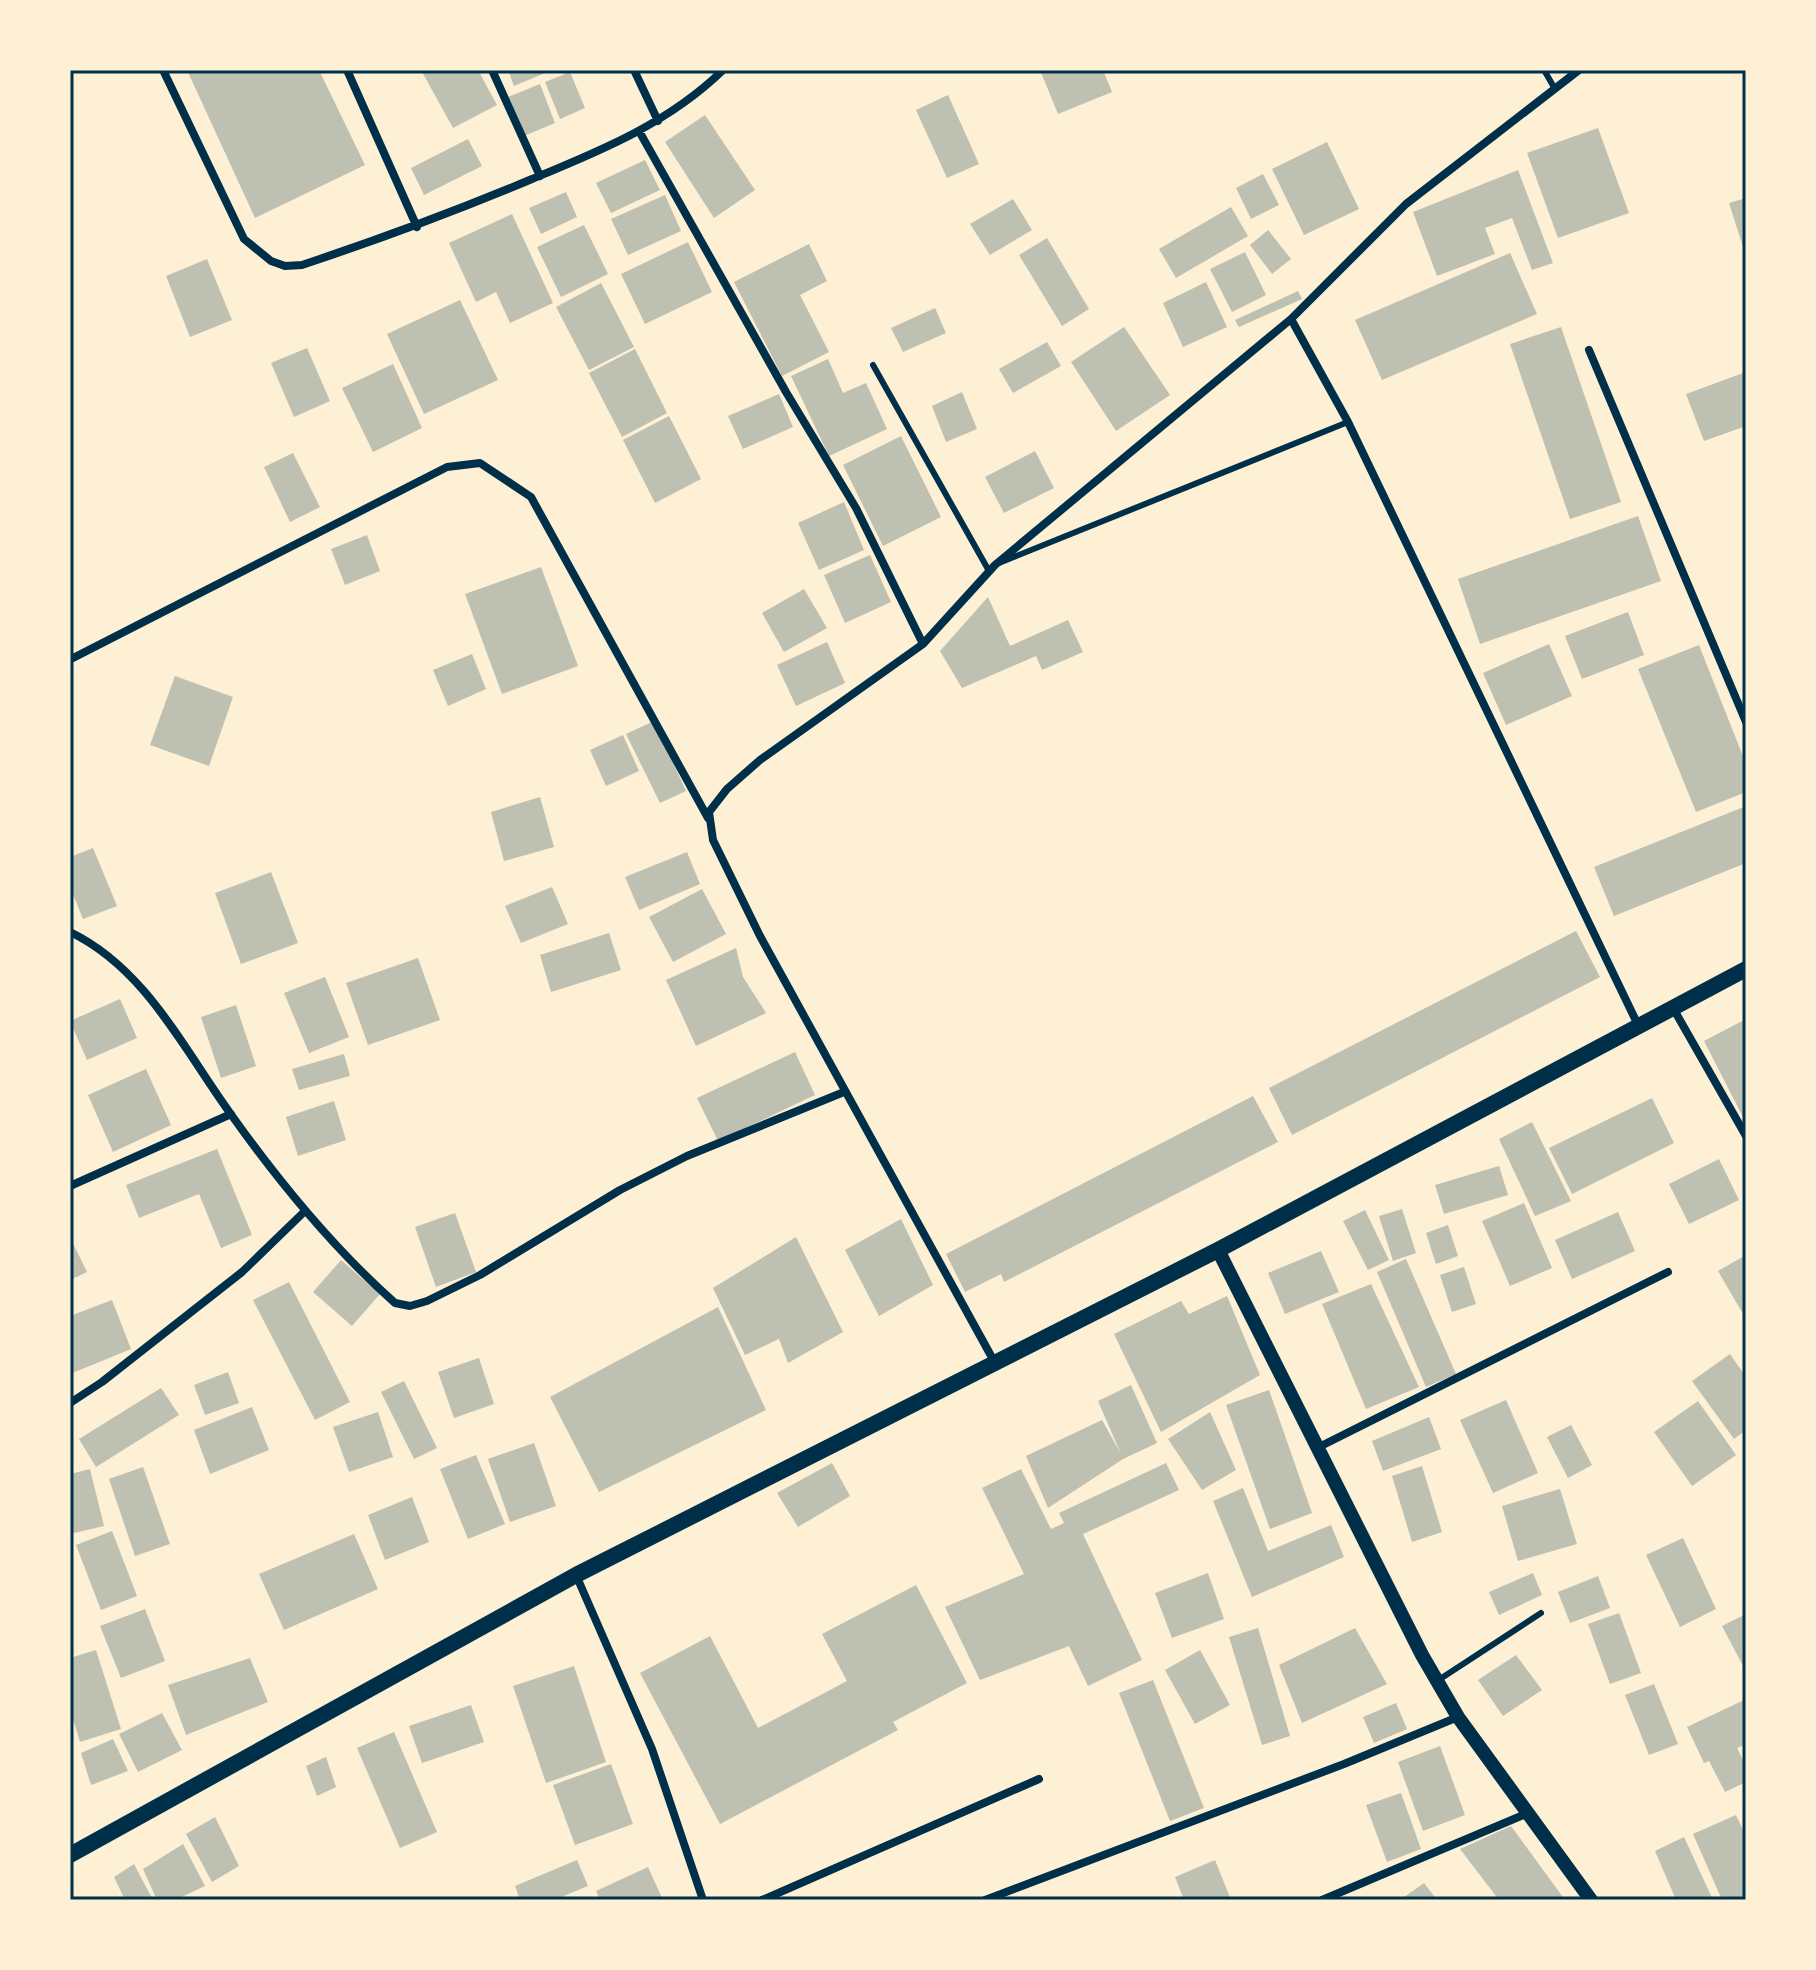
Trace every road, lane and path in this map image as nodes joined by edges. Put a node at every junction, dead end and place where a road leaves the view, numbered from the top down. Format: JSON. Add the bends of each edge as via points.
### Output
{"nodes":[{"id":1,"x":163,"y":70,"type":"edge"},
{"id":2,"x":347,"y":70,"type":"edge"},
{"id":3,"x":492,"y":70,"type":"edge"},
{"id":4,"x":634,"y":70,"type":"edge"},
{"id":5,"x":723,"y":70,"type":"edge"},
{"id":6,"x":1544,"y":70,"type":"edge"},
{"id":7,"x":1579,"y":70,"type":"edge"},
{"id":8,"x":1555,"y":89,"type":"junction"},
{"id":9,"x":658,"y":121,"type":"junction"},
{"id":10,"x":639,"y":131,"type":"junction"},
{"id":11,"x":540,"y":176,"type":"junction"},
{"id":12,"x":417,"y":227,"type":"junction"},
{"id":13,"x":1291,"y":319,"type":"junction"},
{"id":14,"x":1589,"y":350,"type":"dead end"},
{"id":15,"x":873,"y":365,"type":"dead end"},
{"id":16,"x":1348,"y":422,"type":"junction"},
{"id":17,"x":992,"y":568,"type":"junction"},
{"id":18,"x":923,"y":644,"type":"junction"},
{"id":19,"x":73,"y":658,"type":"dead end"},
{"id":20,"x":1746,"y":722,"type":"edge"},
{"id":21,"x":708,"y":818,"type":"junction"},
{"id":22,"x":70,"y":932,"type":"edge"},
{"id":23,"x":1746,"y":969,"type":"edge"},
{"id":24,"x":1673,"y":1007,"type":"junction"},
{"id":25,"x":1638,"y":1025,"type":"junction"},
{"id":26,"x":844,"y":1092,"type":"junction"},
{"id":27,"x":231,"y":1114,"type":"junction"},
{"id":28,"x":1746,"y":1136,"type":"edge"},
{"id":29,"x":70,"y":1186,"type":"edge"},
{"id":30,"x":305,"y":1211,"type":"junction"},
{"id":31,"x":1218,"y":1250,"type":"junction"},
{"id":32,"x":1668,"y":1272,"type":"dead end"},
{"id":33,"x":995,"y":1364,"type":"junction"},
{"id":34,"x":70,"y":1403,"type":"edge"},
{"id":35,"x":1317,"y":1448,"type":"junction"},
{"id":36,"x":576,"y":1575,"type":"junction"},
{"id":37,"x":1541,"y":1613,"type":"dead end"},
{"id":38,"x":1437,"y":1681,"type":"junction"},
{"id":39,"x":1458,"y":1717,"type":"junction"},
{"id":40,"x":1039,"y":1779,"type":"dead end"},
{"id":41,"x":1528,"y":1813,"type":"junction"},
{"id":42,"x":70,"y":1855,"type":"edge"},
{"id":43,"x":703,"y":1900,"type":"edge"},
{"id":44,"x":762,"y":1900,"type":"edge"},
{"id":45,"x":985,"y":1900,"type":"edge"},
{"id":46,"x":1322,"y":1900,"type":"edge"},
{"id":47,"x":1591,"y":1900,"type":"edge"}],
"edges":[{"from":1,"to":12,"type":"street","via":[[233,223],[271,261],[302,265]]},
{"from":2,"to":12,"type":"street"},
{"from":3,"to":11,"type":"street"},
{"from":4,"to":9,"type":"street"},
{"from":5,"to":9,"type":"street"},
{"from":6,"to":8,"type":"lane"},
{"from":7,"to":8,"type":"street"},
{"from":8,"to":13,"type":"street","via":[[1406,204]]},
{"from":9,"to":10,"type":"street"},
{"from":10,"to":11,"type":"street"},
{"from":10,"to":18,"type":"street","via":[[856,508]]},
{"from":11,"to":12,"type":"street"},
{"from":13,"to":16,"type":"street"},
{"from":13,"to":17,"type":"street"},
{"from":14,"to":20,"type":"street"},
{"from":15,"to":17,"type":"lane"},
{"from":16,"to":17,"type":"lane"},
{"from":16,"to":25,"type":"street"},
{"from":17,"to":18,"type":"street"},
{"from":18,"to":21,"type":"street","via":[[760,760],[727,789]]},
{"from":19,"to":21,"type":"street","via":[[447,467],[480,463],[531,497]]},
{"from":21,"to":26,"type":"street","via":[[713,840],[760,936]]},
{"from":22,"to":27,"type":"street","via":[[101,947],[149,994]]},
{"from":23,"to":24,"type":"main road"},
{"from":24,"to":25,"type":"main road"},
{"from":24,"to":28,"type":"street"},
{"from":25,"to":31,"type":"main road"},
{"from":26,"to":30,"type":"street","via":[[673,1163],[480,1275],[410,1306],[395,1303]]},
{"from":26,"to":33,"type":"street"},
{"from":27,"to":29,"type":"street"},
{"from":27,"to":30,"type":"street"},
{"from":30,"to":34,"type":"street","via":[[242,1272]]},
{"from":31,"to":33,"type":"main road"},
{"from":31,"to":35,"type":"street"},
{"from":32,"to":35,"type":"street"},
{"from":33,"to":36,"type":"main road"},
{"from":35,"to":38,"type":"street"},
{"from":36,"to":42,"type":"main road"},
{"from":36,"to":43,"type":"street","via":[[652,1749]]},
{"from":37,"to":38,"type":"lane"},
{"from":38,"to":39,"type":"street"},
{"from":39,"to":41,"type":"street"},
{"from":39,"to":45,"type":"street"},
{"from":40,"to":44,"type":"street"},
{"from":41,"to":46,"type":"street"},
{"from":41,"to":47,"type":"street"}]}
